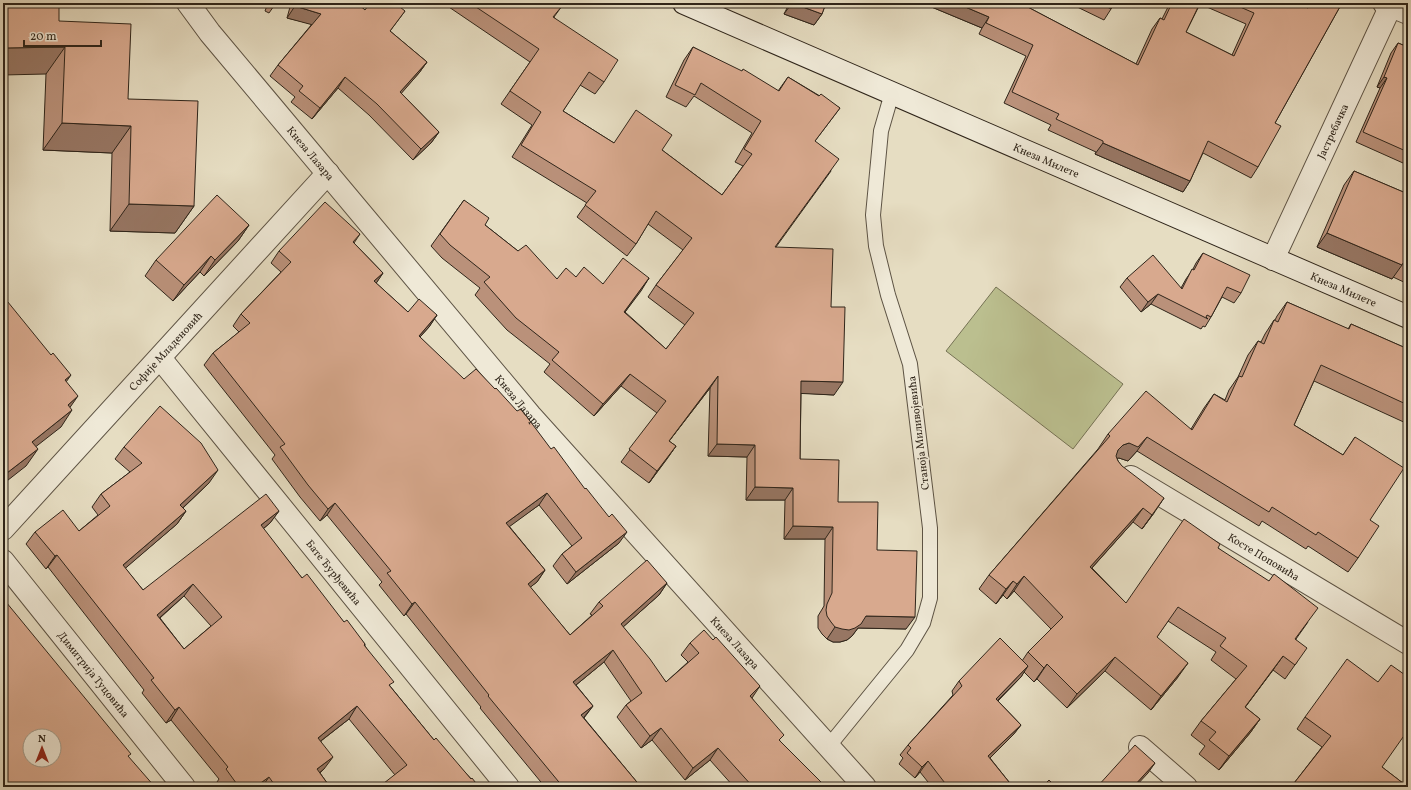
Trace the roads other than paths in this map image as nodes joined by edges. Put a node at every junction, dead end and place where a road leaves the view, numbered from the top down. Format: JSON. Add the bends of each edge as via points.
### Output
{"nodes":[{"id":1,"x":188,"y":3,"type":"edge"},
{"id":2,"x":698,"y":6,"type":"edge"},
{"id":3,"x":1394,"y":6,"type":"edge"},
{"id":4,"x":892,"y":93,"type":"junction"},
{"id":5,"x":328,"y":173,"type":"junction"},
{"id":6,"x":1273,"y":259,"type":"junction"},
{"id":7,"x":1408,"y":317,"type":"edge"},
{"id":8,"x":160,"y":358,"type":"junction"},
{"id":9,"x":1119,"y":470,"type":"edge"},
{"id":10,"x":3,"y":528,"type":"edge"},
{"id":11,"x":3,"y":561,"type":"edge"},
{"id":12,"x":1408,"y":643,"type":"edge"},
{"id":13,"x":828,"y":746,"type":"junction"},
{"id":14,"x":1140,"y":747,"type":"edge"},
{"id":15,"x":184,"y":787,"type":"edge"},
{"id":16,"x":508,"y":787,"type":"edge"},
{"id":17,"x":864,"y":787,"type":"edge"},
{"id":18,"x":1186,"y":787,"type":"edge"}],
"edges":[{"from":1,"to":5,"type":"street","name":"Кнеза Лазара","via":[[210,33]]},
{"from":2,"to":4,"type":"street","name":"Кнеза Милете"},
{"from":3,"to":6,"type":"street","name":"Јастребачка"},
{"from":4,"to":6,"type":"street","name":"Кнеза Милете"},
{"from":4,"to":13,"type":"lane","name":"Станоја Миливојевића","via":[[881,131],[873,216],[876,246],[888,295],[910,364],[930,528],[930,598],[923,623],[907,650]]},
{"from":5,"to":8,"type":"street","name":"Софије Младеновић"},
{"from":5,"to":13,"type":"street","name":"Кнеза Лазара","via":[[530,415]]},
{"from":6,"to":7,"type":"street","name":"Кнеза Милете"},
{"from":8,"to":10,"type":"street","name":"Софије Младеновић"},
{"from":8,"to":16,"type":"street","name":"Бате Ђурђевића"},
{"from":9,"to":12,"type":"street","name":"Косте Поповића"},
{"from":11,"to":15,"type":"street","name":"Димитрија Туцовића"},
{"from":13,"to":17,"type":"street","name":"Кнеза Лазара"},
{"from":14,"to":18,"type":"street"}]}
